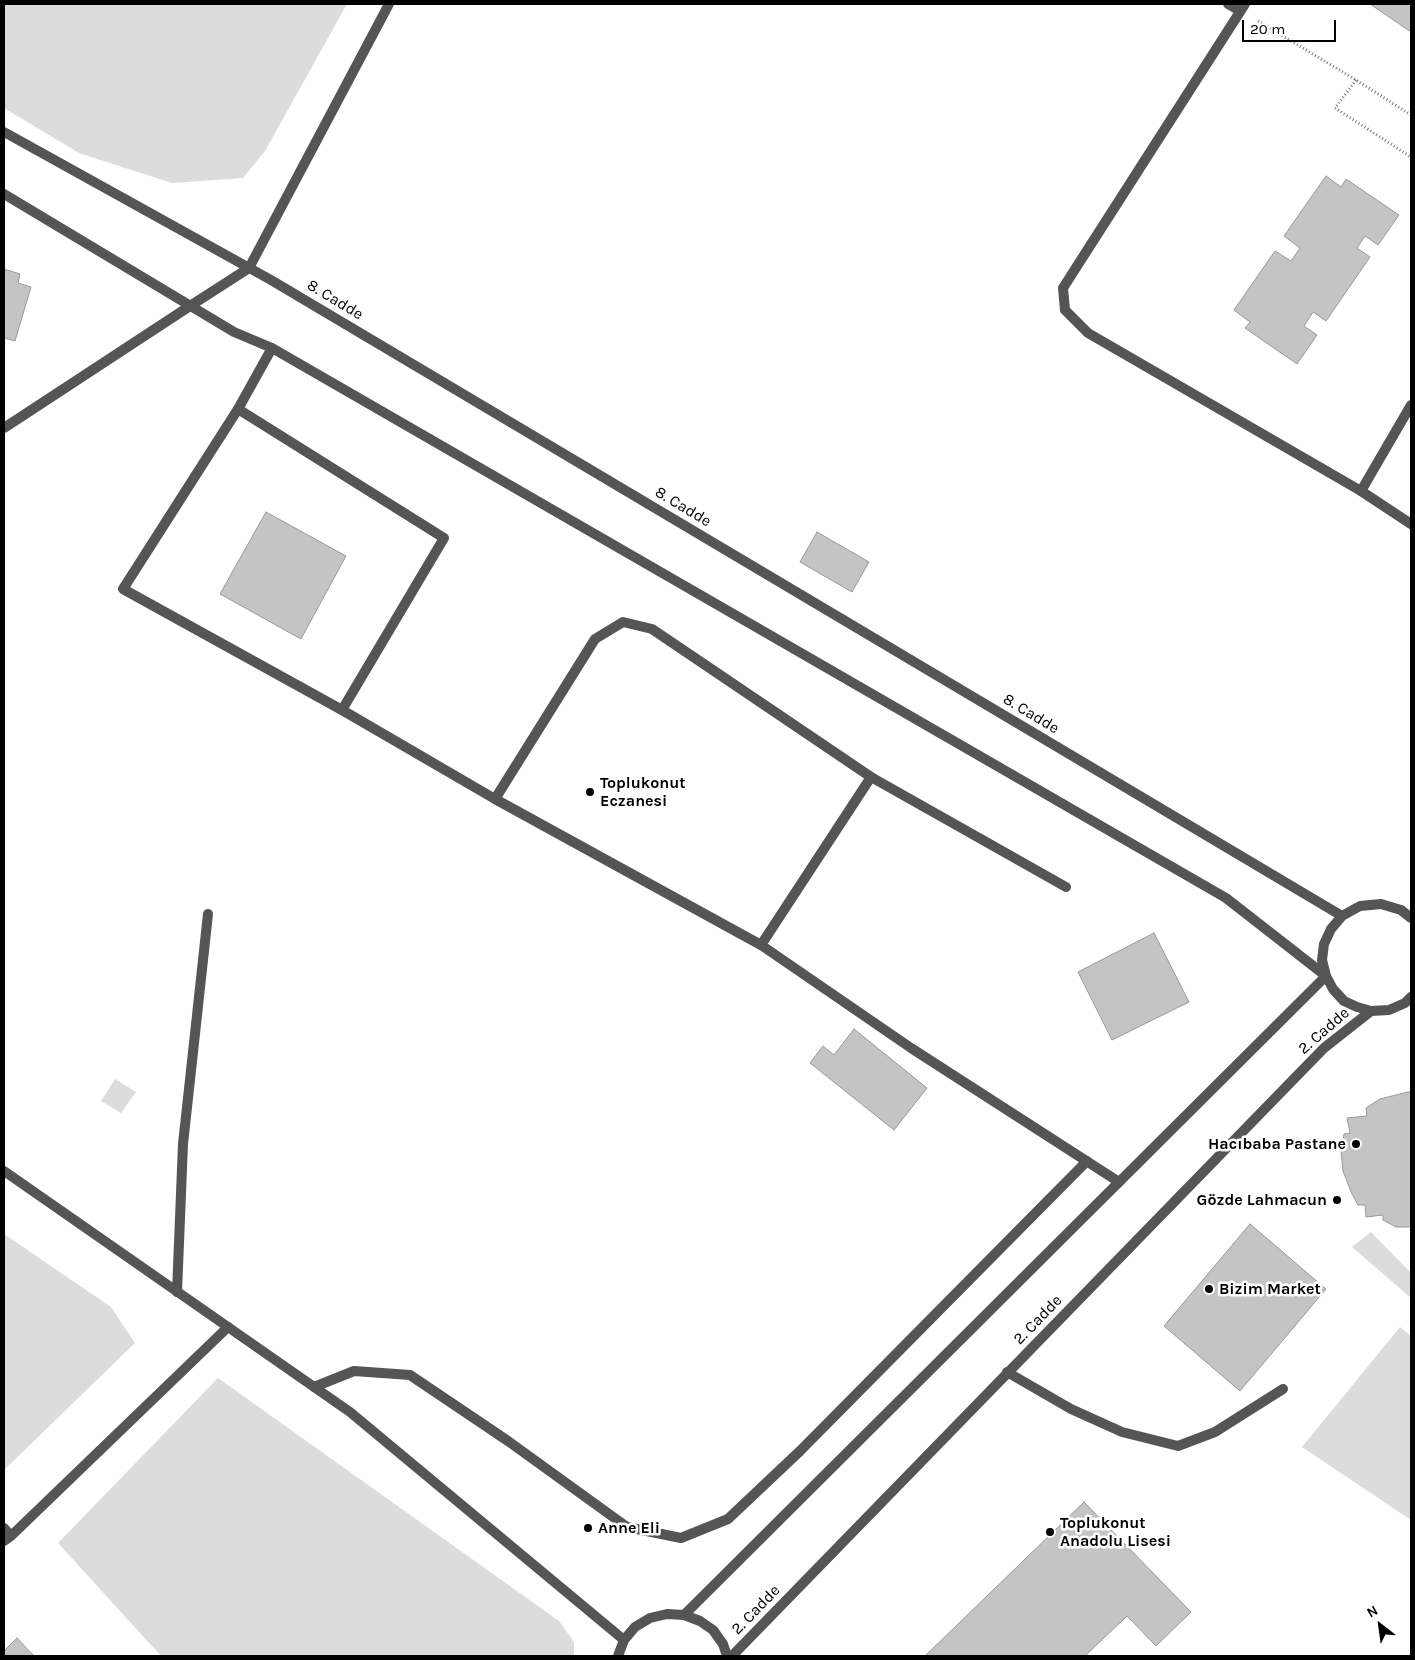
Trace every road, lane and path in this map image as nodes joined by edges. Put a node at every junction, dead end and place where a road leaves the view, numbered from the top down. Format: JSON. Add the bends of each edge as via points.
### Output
{"nodes":[{"id":1,"x":389,"y":4,"type":"edge"},
{"id":2,"x":1228,"y":4,"type":"edge"},
{"id":3,"x":1242,"y":7,"type":"edge"},
{"id":4,"x":1356,"y":80,"type":"junction"},
{"id":5,"x":1411,"y":115,"type":"edge"},
{"id":6,"x":4,"y":132,"type":"edge"},
{"id":7,"x":1411,"y":157,"type":"edge"},
{"id":8,"x":4,"y":194,"type":"edge"},
{"id":9,"x":250,"y":268,"type":"junction"},
{"id":10,"x":190,"y":306,"type":"junction"},
{"id":11,"x":272,"y":348,"type":"junction"},
{"id":12,"x":1411,"y":404,"type":"edge"},
{"id":13,"x":238,"y":409,"type":"junction"},
{"id":14,"x":4,"y":428,"type":"edge"},
{"id":15,"x":1361,"y":491,"type":"junction"},
{"id":16,"x":1411,"y":524,"type":"edge"},
{"id":17,"x":342,"y":710,"type":"junction"},
{"id":18,"x":870,"y":777,"type":"junction"},
{"id":19,"x":495,"y":798,"type":"junction"},
{"id":20,"x":1066,"y":887,"type":"dead end"},
{"id":21,"x":208,"y":914,"type":"dead end"},
{"id":22,"x":1342,"y":916,"type":"junction"},
{"id":23,"x":1411,"y":918,"type":"edge"},
{"id":24,"x":761,"y":945,"type":"junction"},
{"id":25,"x":1326,"y":976,"type":"junction"},
{"id":26,"x":1409,"y":1002,"type":"edge"},
{"id":27,"x":1372,"y":1011,"type":"junction"},
{"id":28,"x":1087,"y":1161,"type":"junction"},
{"id":29,"x":4,"y":1171,"type":"edge"},
{"id":30,"x":1120,"y":1182,"type":"junction"},
{"id":31,"x":177,"y":1292,"type":"junction"},
{"id":32,"x":228,"y":1327,"type":"junction"},
{"id":33,"x":1007,"y":1372,"type":"junction"},
{"id":34,"x":314,"y":1387,"type":"junction"},
{"id":35,"x":1283,"y":1389,"type":"dead end"},
{"id":36,"x":4,"y":1528,"type":"edge"},
{"id":37,"x":8,"y":1539,"type":"edge"},
{"id":38,"x":684,"y":1615,"type":"junction"},
{"id":39,"x":624,"y":1640,"type":"junction"},
{"id":40,"x":618,"y":1656,"type":"edge"},
{"id":41,"x":727,"y":1656,"type":"edge"},
{"id":42,"x":732,"y":1656,"type":"edge"}],
"edges":[{"from":1,"to":9,"type":"street"},
{"from":2,"to":3,"type":"street"},
{"from":3,"to":4,"type":"path"},
{"from":3,"to":15,"type":"street","via":[[1063,288],[1064,310],[1088,333]]},
{"from":4,"to":5,"type":"path"},
{"from":4,"to":7,"type":"path","via":[[1335,108]]},
{"from":6,"to":9,"type":"street","name":"8. Cadde"},
{"from":8,"to":10,"type":"street"},
{"from":9,"to":10,"type":"street"},
{"from":9,"to":22,"type":"street","name":"8. Cadde"},
{"from":10,"to":11,"type":"street","via":[[234,332]]},
{"from":10,"to":14,"type":"street"},
{"from":11,"to":13,"type":"street"},
{"from":11,"to":25,"type":"street","via":[[1226,898]]},
{"from":12,"to":15,"type":"street"},
{"from":13,"to":17,"type":"street","via":[[444,538]]},
{"from":13,"to":17,"type":"street","via":[[123,589]]},
{"from":15,"to":16,"type":"street"},
{"from":17,"to":19,"type":"street"},
{"from":18,"to":19,"type":"street","via":[[652,629],[623,622],[595,639]]},
{"from":18,"to":20,"type":"street"},
{"from":18,"to":24,"type":"street"},
{"from":19,"to":24,"type":"street"},
{"from":21,"to":31,"type":"street","via":[[182,1144]]},
{"from":22,"to":23,"type":"street","via":[[1360,906],[1381,904],[1401,910]]},
{"from":22,"to":25,"type":"street","via":[[1324,944],[1322,960]]},
{"from":24,"to":28,"type":"street","via":[[911,1048]]},
{"from":25,"to":27,"type":"street","via":[[1344,1001]]},
{"from":25,"to":30,"type":"street"},
{"from":26,"to":27,"type":"street","via":[[1389,1010]]},
{"from":27,"to":33,"type":"street","name":"2. Cadde","via":[[1324,1048]]},
{"from":28,"to":30,"type":"street"},
{"from":28,"to":34,"type":"street","via":[[800,1451],[728,1519],[681,1538],[627,1527],[410,1375],[354,1371]]},
{"from":29,"to":31,"type":"street"},
{"from":30,"to":38,"type":"street"},
{"from":31,"to":32,"type":"street"},
{"from":32,"to":34,"type":"street"},
{"from":32,"to":37,"type":"street"},
{"from":33,"to":35,"type":"street","via":[[1071,1409],[1122,1432],[1178,1446],[1215,1432]]},
{"from":33,"to":42,"type":"street","name":"2. Cadde"},
{"from":34,"to":39,"type":"street","via":[[350,1412]]},
{"from":36,"to":37,"type":"street"},
{"from":38,"to":39,"type":"street","via":[[650,1618],[635,1627]]},
{"from":38,"to":41,"type":"street","via":[[713,1630]]},
{"from":39,"to":40,"type":"street"}]}
